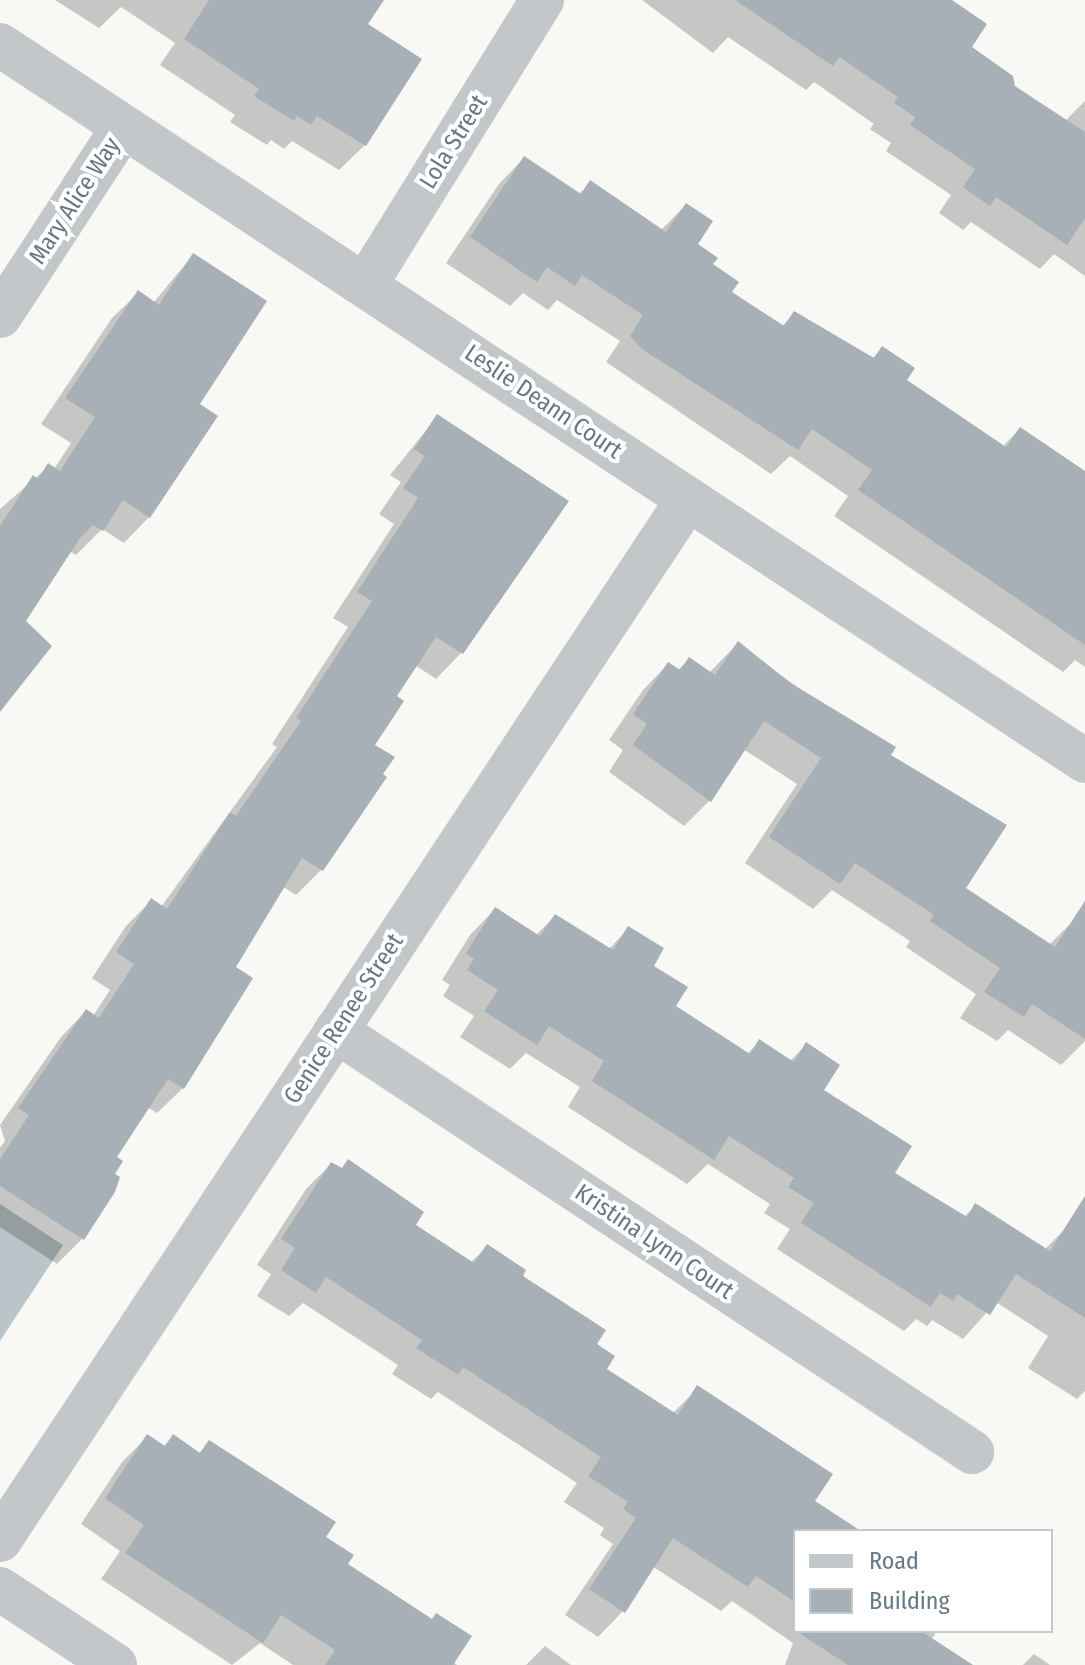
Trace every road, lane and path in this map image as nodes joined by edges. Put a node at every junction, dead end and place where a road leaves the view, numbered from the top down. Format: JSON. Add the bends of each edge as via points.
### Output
{"nodes":[{"id":1,"x":542,"y":0,"type":"edge"},
{"id":2,"x":0,"y":45,"type":"edge"},
{"id":3,"x":123,"y":127,"type":"junction"},
{"id":4,"x":366,"y":284,"type":"junction"},
{"id":5,"x":0,"y":316,"type":"edge"},
{"id":6,"x":688,"y":499,"type":"junction"},
{"id":7,"x":1085,"y":761,"type":"edge"},
{"id":8,"x":336,"y":1031,"type":"junction"},
{"id":9,"x":972,"y":1452,"type":"dead end"},
{"id":10,"x":0,"y":1540,"type":"edge"},
{"id":11,"x":0,"y":1589,"type":"edge"},
{"id":12,"x":115,"y":1665,"type":"edge"}],
"edges":[{"from":1,"to":4,"type":"street","name":"Lola Street"},
{"from":2,"to":3,"type":"street","name":"Leslie Deann Court"},
{"from":3,"to":4,"type":"street","name":"Leslie Deann Court"},
{"from":3,"to":5,"type":"street","name":"Mary Alice Way"},
{"from":4,"to":6,"type":"street","name":"Leslie Deann Court"},
{"from":6,"to":7,"type":"street","name":"Leslie Deann Court"},
{"from":6,"to":8,"type":"street","name":"Genice Renee Street"},
{"from":8,"to":9,"type":"street","name":"Kristina Lynn Court"},
{"from":8,"to":10,"type":"street","name":"Genice Renee Street"},
{"from":11,"to":12,"type":"street"}]}
